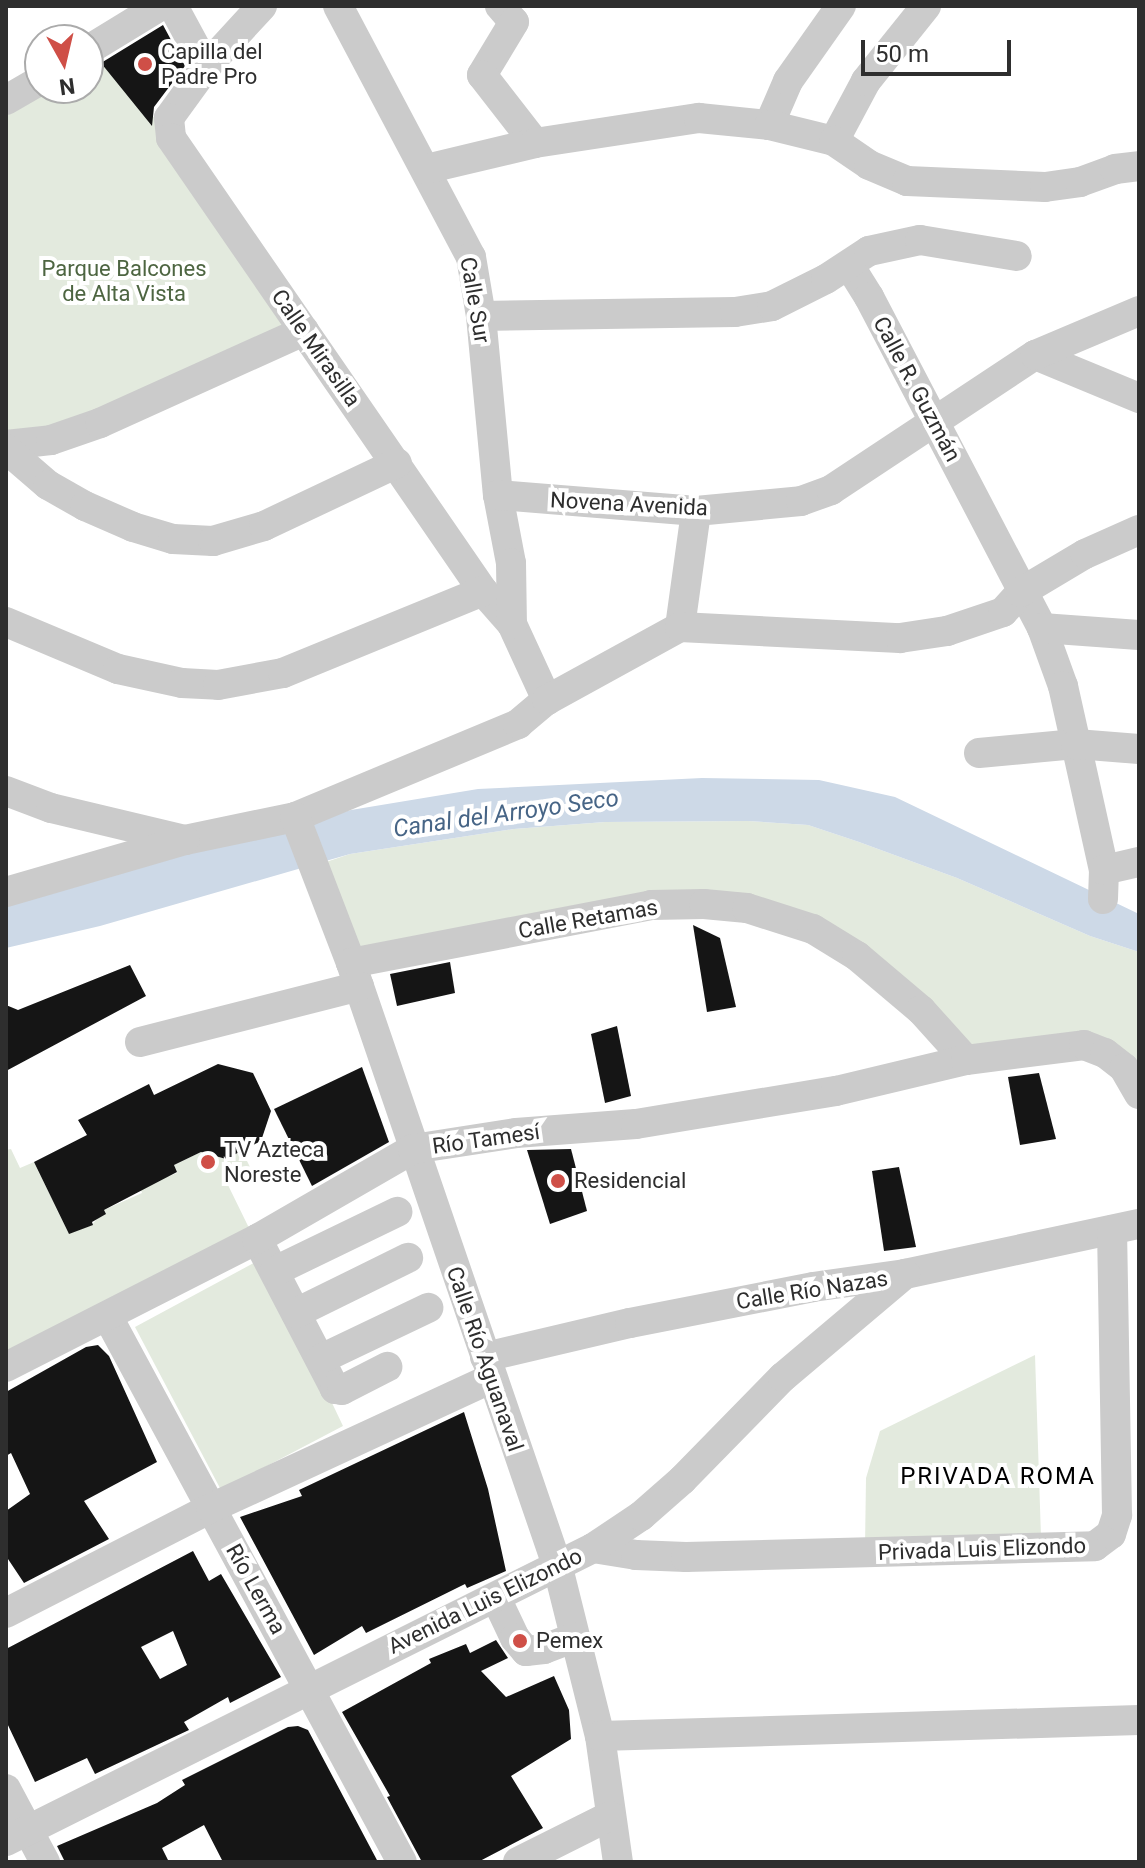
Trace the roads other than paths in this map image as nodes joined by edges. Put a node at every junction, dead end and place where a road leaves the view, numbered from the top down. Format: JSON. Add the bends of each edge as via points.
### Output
{"nodes":[{"id":1,"x":160,"y":6,"type":"edge"},
{"id":2,"x":173,"y":6,"type":"edge"},
{"id":3,"x":262,"y":6,"type":"edge"},
{"id":4,"x":338,"y":6,"type":"edge"},
{"id":5,"x":500,"y":6,"type":"edge"},
{"id":6,"x":841,"y":6,"type":"edge"},
{"id":7,"x":926,"y":6,"type":"edge"},
{"id":8,"x":104,"y":40,"type":"edge"},
{"id":9,"x":206,"y":67,"type":"junction"},
{"id":10,"x":24,"y":89,"type":"edge"},
{"id":11,"x":6,"y":100,"type":"edge"},
{"id":12,"x":769,"y":125,"type":"junction"},
{"id":13,"x":834,"y":141,"type":"junction"},
{"id":14,"x":535,"y":143,"type":"junction"},
{"id":15,"x":1139,"y":166,"type":"edge"},
{"id":16,"x":426,"y":169,"type":"junction"},
{"id":17,"x":1017,"y":256,"type":"dead end"},
{"id":18,"x":849,"y":265,"type":"junction"},
{"id":19,"x":1139,"y":311,"type":"edge"},
{"id":20,"x":481,"y":316,"type":"junction"},
{"id":21,"x":304,"y":331,"type":"junction"},
{"id":22,"x":1035,"y":355,"type":"junction"},
{"id":23,"x":1139,"y":398,"type":"edge"},
{"id":24,"x":936,"y":423,"type":"junction"},
{"id":25,"x":6,"y":447,"type":"edge"},
{"id":26,"x":397,"y":463,"type":"junction"},
{"id":27,"x":498,"y":495,"type":"junction"},
{"id":28,"x":696,"y":511,"type":"junction"},
{"id":29,"x":1139,"y":530,"type":"edge"},
{"id":30,"x":483,"y":591,"type":"junction"},
{"id":31,"x":1021,"y":592,"type":"junction"},
{"id":32,"x":6,"y":622,"type":"edge"},
{"id":33,"x":512,"y":624,"type":"junction"},
{"id":34,"x":680,"y":627,"type":"junction"},
{"id":35,"x":1042,"y":628,"type":"junction"},
{"id":36,"x":1139,"y":635,"type":"edge"},
{"id":37,"x":547,"y":700,"type":"junction"},
{"id":38,"x":1076,"y":744,"type":"junction"},
{"id":39,"x":1139,"y":749,"type":"edge"},
{"id":40,"x":979,"y":753,"type":"dead end"},
{"id":41,"x":6,"y":791,"type":"edge"},
{"id":42,"x":296,"y":822,"type":"junction"},
{"id":43,"x":185,"y":840,"type":"junction"},
{"id":44,"x":1139,"y":862,"type":"edge"},
{"id":45,"x":6,"y":892,"type":"edge"},
{"id":46,"x":355,"y":974,"type":"junction"},
{"id":47,"x":140,"y":1042,"type":"dead end"},
{"id":48,"x":966,"y":1060,"type":"junction"},
{"id":49,"x":1139,"y":1094,"type":"edge"},
{"id":50,"x":413,"y":1149,"type":"junction"},
{"id":51,"x":397,"y":1212,"type":"dead end"},
{"id":52,"x":1126,"y":1227,"type":"edge"},
{"id":53,"x":257,"y":1239,"type":"junction"},
{"id":54,"x":408,"y":1258,"type":"dead end"},
{"id":55,"x":275,"y":1271,"type":"junction"},
{"id":56,"x":905,"y":1274,"type":"junction"},
{"id":57,"x":428,"y":1308,"type":"dead end"},
{"id":58,"x":296,"y":1313,"type":"junction"},
{"id":59,"x":108,"y":1317,"type":"junction"},
{"id":60,"x":321,"y":1359,"type":"junction"},
{"id":61,"x":6,"y":1367,"type":"edge"},
{"id":62,"x":387,"y":1367,"type":"dead end"},
{"id":63,"x":488,"y":1368,"type":"junction"},
{"id":64,"x":211,"y":1508,"type":"junction"},
{"id":65,"x":593,"y":1548,"type":"junction"},
{"id":66,"x":558,"y":1568,"type":"junction"},
{"id":67,"x":496,"y":1598,"type":"junction"},
{"id":68,"x":6,"y":1613,"type":"edge"},
{"id":69,"x":575,"y":1637,"type":"junction"},
{"id":70,"x":310,"y":1689,"type":"junction"},
{"id":71,"x":1139,"y":1720,"type":"edge"},
{"id":72,"x":600,"y":1736,"type":"junction"},
{"id":73,"x":6,"y":1789,"type":"edge"},
{"id":74,"x":610,"y":1816,"type":"junction"},
{"id":75,"x":17,"y":1835,"type":"edge"},
{"id":76,"x":45,"y":1862,"type":"edge"},
{"id":77,"x":402,"y":1862,"type":"edge"},
{"id":78,"x":518,"y":1862,"type":"edge"},
{"id":79,"x":618,"y":1862,"type":"edge"}],
"edges":[{"from":1,"to":8,"type":"street"},
{"from":2,"to":9,"type":"street"},
{"from":3,"to":9,"type":"street","name":"Calle Mirasilla"},
{"from":4,"to":16,"type":"street","name":"Calle Sur"},
{"from":5,"to":14,"type":"street","via":[[514,22],[482,75]]},
{"from":6,"to":12,"type":"street","via":[[788,81]]},
{"from":7,"to":13,"type":"street","via":[[866,81]]},
{"from":9,"to":21,"type":"street","name":"Calle Mirasilla","via":[[169,118],[170,134]]},
{"from":10,"to":11,"type":"street"},
{"from":12,"to":13,"type":"street"},
{"from":12,"to":14,"type":"street","via":[[699,118]]},
{"from":13,"to":15,"type":"street","via":[[869,165],[907,181],[1045,187]]},
{"from":14,"to":16,"type":"street"},
{"from":16,"to":20,"type":"street","name":"Calle Sur","via":[[471,257]]},
{"from":17,"to":18,"type":"street","via":[[920,240],[869,251]]},
{"from":18,"to":20,"type":"street","via":[[772,306],[735,312]]},
{"from":18,"to":24,"type":"street","name":"Calle R. Guzmán"},
{"from":19,"to":22,"type":"street","name":"Novena Avenida"},
{"from":20,"to":27,"type":"street","name":"Calle Sur"},
{"from":21,"to":25,"type":"street","via":[[100,423],[51,440]]},
{"from":21,"to":26,"type":"street","name":"Calle Mirasilla"},
{"from":22,"to":23,"type":"street"},
{"from":22,"to":24,"type":"street","name":"Novena Avenida"},
{"from":24,"to":28,"type":"street","name":"Novena Avenida","via":[[831,490],[801,501]]},
{"from":24,"to":31,"type":"street","name":"Calle R. Guzmán"},
{"from":25,"to":26,"type":"street","via":[[48,485],[85,506],[133,527],[187,540],[213,541],[264,526]]},
{"from":26,"to":30,"type":"street","name":"Calle Mirasilla"},
{"from":27,"to":28,"type":"street","name":"Novena Avenida"},
{"from":27,"to":33,"type":"street","name":"Calle Sur","via":[[511,563]]},
{"from":28,"to":34,"type":"street"},
{"from":29,"to":31,"type":"street"},
{"from":30,"to":32,"type":"street","via":[[283,673],[218,685],[118,669]]},
{"from":30,"to":33,"type":"street","name":"Calle Mirasilla"},
{"from":31,"to":34,"type":"street","via":[[1003,612],[977,623],[900,638]]},
{"from":31,"to":35,"type":"street","name":"Calle R. Guzmán"},
{"from":33,"to":37,"type":"street","name":"Calle Mirasilla"},
{"from":34,"to":37,"type":"street"},
{"from":35,"to":36,"type":"street"},
{"from":35,"to":38,"type":"street","name":"Calle R. Guzmán"},
{"from":37,"to":42,"type":"street","via":[[518,724]]},
{"from":38,"to":39,"type":"street"},
{"from":38,"to":40,"type":"street"},
{"from":38,"to":44,"type":"street","name":"Calle R. Guzmán","via":[[1103,885]]},
{"from":41,"to":43,"type":"street","via":[[51,808]]},
{"from":42,"to":43,"type":"street"},
{"from":42,"to":46,"type":"street","name":"Calle Río Aguanaval"},
{"from":43,"to":45,"type":"street"},
{"from":46,"to":47,"type":"street","name":"Calle Retamas"},
{"from":46,"to":48,"type":"street","name":"Calle Retamas","via":[[651,905],[747,908],[813,929],[857,956],[921,1010]]},
{"from":46,"to":50,"type":"street","name":"Calle Río Aguanaval"},
{"from":48,"to":49,"type":"street","name":"Río Tamesí","via":[[1084,1045],[1124,1068]]},
{"from":48,"to":50,"type":"street","name":"Río Tamesí","via":[[836,1091],[692,1115]]},
{"from":50,"to":53,"type":"street","name":"Río Tamesí"},
{"from":50,"to":63,"type":"street","name":"Calle Río Aguanaval"},
{"from":51,"to":55,"type":"street"},
{"from":52,"to":56,"type":"street","name":"Calle Río Nazas"},
{"from":52,"to":65,"type":"street","name":"Privada Luis Elizondo","via":[[1117,1515],[1111,1534],[1095,1546],[686,1557]]},
{"from":53,"to":55,"type":"street"},
{"from":53,"to":59,"type":"street","name":"Río Tamesí"},
{"from":54,"to":58,"type":"street"},
{"from":55,"to":58,"type":"street"},
{"from":56,"to":63,"type":"street","name":"Calle Río Nazas","via":[[630,1323]]},
{"from":56,"to":65,"type":"street","name":"Avenida Luis Elizondo","via":[[783,1377],[672,1489]]},
{"from":57,"to":60,"type":"street"},
{"from":58,"to":60,"type":"street"},
{"from":59,"to":61,"type":"street","name":"Río Tamesí"},
{"from":59,"to":64,"type":"street","name":"Río Lerma"},
{"from":60,"to":62,"type":"street","via":[[337,1390]]},
{"from":63,"to":64,"type":"street","name":"Calle Río Nazas"},
{"from":63,"to":66,"type":"street","name":"Calle Río Aguanaval"},
{"from":64,"to":68,"type":"street","name":"Calle Río Nazas"},
{"from":64,"to":70,"type":"street","name":"Río Lerma"},
{"from":65,"to":66,"type":"street","name":"Avenida Luis Elizondo"},
{"from":66,"to":67,"type":"street","name":"Avenida Luis Elizondo"},
{"from":66,"to":69,"type":"street","name":"Calle Río Aguanaval"},
{"from":67,"to":69,"type":"street","via":[[526,1651]]},
{"from":67,"to":70,"type":"street","name":"Avenida Luis Elizondo"},
{"from":69,"to":72,"type":"street","name":"Calle Río Aguanaval"},
{"from":70,"to":75,"type":"street","name":"Avenida Luis Elizondo"},
{"from":70,"to":77,"type":"street","name":"Río Lerma"},
{"from":71,"to":72,"type":"street"},
{"from":72,"to":74,"type":"street","name":"Calle Río Aguanaval"},
{"from":73,"to":75,"type":"street"},
{"from":74,"to":78,"type":"street"},
{"from":74,"to":79,"type":"street","name":"Calle Río Aguanaval"},
{"from":75,"to":76,"type":"street"}]}
